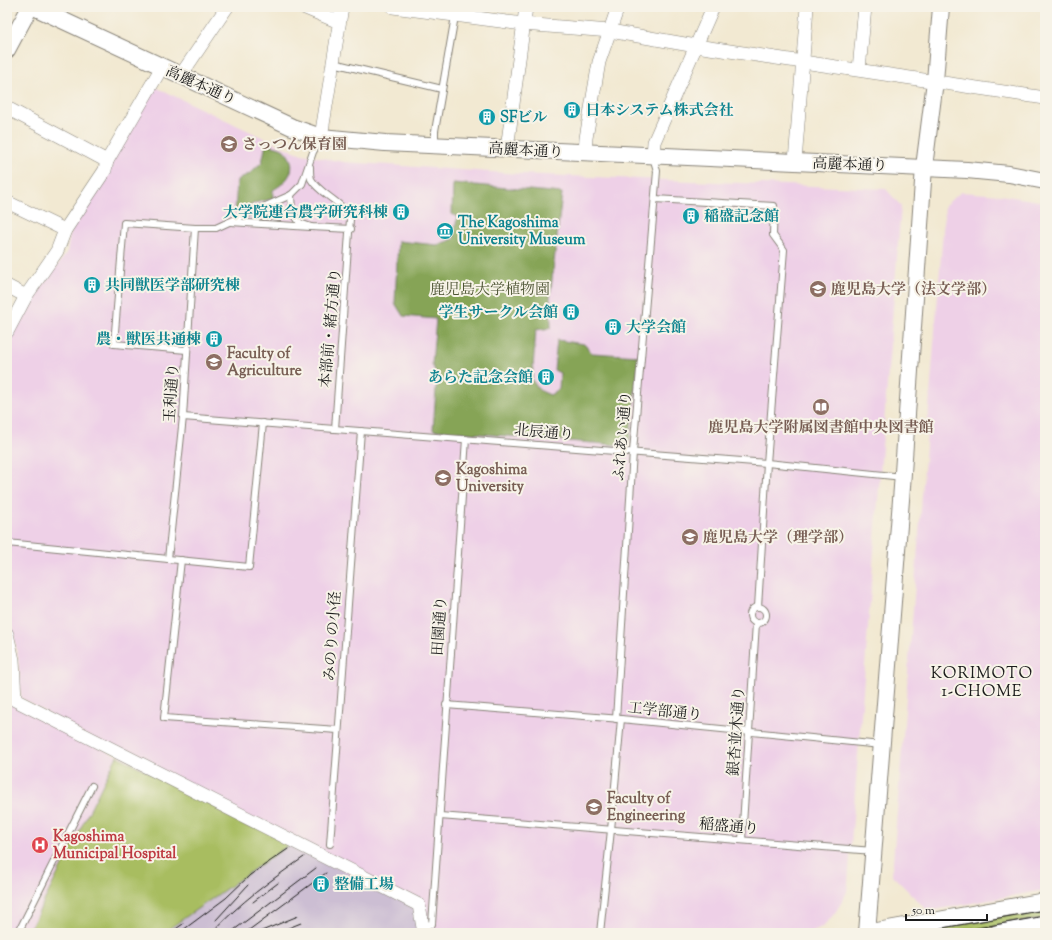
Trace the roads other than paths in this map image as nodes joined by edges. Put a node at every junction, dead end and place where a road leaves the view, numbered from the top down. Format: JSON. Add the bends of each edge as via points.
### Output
{"nodes":[{"id":1,"x":30,"y":7,"type":"edge"},
{"id":2,"x":34,"y":7,"type":"edge"},
{"id":3,"x":227,"y":7,"type":"edge"},
{"id":4,"x":302,"y":7,"type":"edge"},
{"id":5,"x":342,"y":7,"type":"edge"},
{"id":6,"x":399,"y":7,"type":"edge"},
{"id":7,"x":526,"y":7,"type":"edge"},
{"id":8,"x":618,"y":7,"type":"edge"},
{"id":9,"x":713,"y":7,"type":"edge"},
{"id":10,"x":807,"y":7,"type":"edge"},
{"id":11,"x":865,"y":7,"type":"edge"},
{"id":12,"x":941,"y":7,"type":"edge"},
{"id":13,"x":455,"y":16,"type":"junction"},
{"id":14,"x":339,"y":22,"type":"junction"},
{"id":15,"x":523,"y":24,"type":"junction"},
{"id":16,"x":610,"y":31,"type":"junction"},
{"id":17,"x":696,"y":46,"type":"junction"},
{"id":18,"x":7,"y":50,"type":"edge"},
{"id":19,"x":802,"y":61,"type":"junction"},
{"id":20,"x":333,"y":63,"type":"junction"},
{"id":21,"x":162,"y":67,"type":"junction"},
{"id":22,"x":859,"y":69,"type":"junction"},
{"id":23,"x":181,"y":75,"type":"junction"},
{"id":24,"x":935,"y":81,"type":"junction"},
{"id":25,"x":442,"y":89,"type":"junction"},
{"id":26,"x":1045,"y":98,"type":"edge"},
{"id":27,"x":7,"y":108,"type":"edge"},
{"id":28,"x":321,"y":137,"type":"junction"},
{"id":29,"x":434,"y":146,"type":"junction"},
{"id":30,"x":507,"y":149,"type":"junction"},
{"id":31,"x":586,"y":152,"type":"junction"},
{"id":32,"x":653,"y":156,"type":"junction"},
{"id":33,"x":107,"y":161,"type":"junction"},
{"id":34,"x":795,"y":162,"type":"junction"},
{"id":35,"x":310,"y":163,"type":"junction"},
{"id":36,"x":924,"y":168,"type":"junction"},
{"id":37,"x":1045,"y":181,"type":"edge"},
{"id":38,"x":291,"y":195,"type":"junction"},
{"id":39,"x":655,"y":199,"type":"junction"},
{"id":40,"x":7,"y":202,"type":"edge"},
{"id":41,"x":229,"y":222,"type":"junction"},
{"id":42,"x":312,"y":227,"type":"junction"},
{"id":43,"x":195,"y":228,"type":"junction"},
{"id":44,"x":351,"y":229,"type":"junction"},
{"id":45,"x":65,"y":230,"type":"junction"},
{"id":46,"x":7,"y":286,"type":"edge"},
{"id":47,"x":26,"y":296,"type":"junction"},
{"id":48,"x":7,"y":332,"type":"edge"},
{"id":49,"x":187,"y":350,"type":"junction"},
{"id":50,"x":183,"y":417,"type":"junction"},
{"id":51,"x":263,"y":423,"type":"junction"},
{"id":52,"x":335,"y":429,"type":"junction"},
{"id":53,"x":361,"y":431,"type":"junction"},
{"id":54,"x":466,"y":439,"type":"junction"},
{"id":55,"x":633,"y":452,"type":"junction"},
{"id":56,"x":767,"y":462,"type":"junction"},
{"id":57,"x":903,"y":477,"type":"junction"},
{"id":58,"x":7,"y":543,"type":"edge"},
{"id":59,"x":168,"y":559,"type":"junction"},
{"id":60,"x":181,"y":560,"type":"junction"},
{"id":61,"x":758,"y":606,"type":"junction"},
{"id":62,"x":756,"y":623,"type":"junction"},
{"id":63,"x":7,"y":634,"type":"edge"},
{"id":64,"x":446,"y":705,"type":"junction"},
{"id":65,"x":619,"y":719,"type":"junction"},
{"id":66,"x":338,"y":730,"type":"junction"},
{"id":67,"x":749,"y":733,"type":"junction"},
{"id":68,"x":881,"y":745,"type":"junction"},
{"id":69,"x":92,"y":786,"type":"dead end"},
{"id":70,"x":440,"y":816,"type":"junction"},
{"id":71,"x":612,"y":830,"type":"junction"},
{"id":72,"x":742,"y":840,"type":"junction"},
{"id":73,"x":330,"y":844,"type":"dead end"},
{"id":74,"x":873,"y":851,"type":"junction"},
{"id":75,"x":1045,"y":901,"type":"edge"},
{"id":76,"x":1045,"y":924,"type":"edge"},
{"id":77,"x":424,"y":929,"type":"edge"},
{"id":78,"x":18,"y":933,"type":"edge"},
{"id":79,"x":600,"y":933,"type":"edge"},
{"id":80,"x":866,"y":933,"type":"edge"},
{"id":81,"x":997,"y":933,"type":"edge"}],
"edges":[{"from":1,"to":18,"type":"street"},
{"from":2,"to":21,"type":"street","name":"高麗本通り"},
{"from":3,"to":23,"type":"street"},
{"from":4,"to":14,"type":"street"},
{"from":5,"to":14,"type":"street"},
{"from":6,"to":13,"type":"street"},
{"from":7,"to":15,"type":"street"},
{"from":8,"to":16,"type":"street"},
{"from":9,"to":17,"type":"street"},
{"from":10,"to":19,"type":"street"},
{"from":11,"to":22,"type":"street"},
{"from":12,"to":24,"type":"street"},
{"from":13,"to":15,"type":"street"},
{"from":13,"to":25,"type":"lane"},
{"from":14,"to":20,"type":"street"},
{"from":15,"to":16,"type":"street"},
{"from":15,"to":30,"type":"street"},
{"from":16,"to":17,"type":"street"},
{"from":16,"to":31,"type":"street","via":[[599,62],[586,138]]},
{"from":17,"to":19,"type":"street"},
{"from":17,"to":32,"type":"street","via":[[654,142]]},
{"from":19,"to":22,"type":"street"},
{"from":19,"to":34,"type":"street"},
{"from":20,"to":25,"type":"lane"},
{"from":20,"to":28,"type":"street"},
{"from":21,"to":23,"type":"street","name":"高麗本通り"},
{"from":21,"to":33,"type":"street"},
{"from":22,"to":24,"type":"street"},
{"from":23,"to":28,"type":"street","name":"高麗本通り","via":[[292,127]]},
{"from":24,"to":26,"type":"street"},
{"from":24,"to":36,"type":"street"},
{"from":25,"to":29,"type":"lane"},
{"from":27,"to":33,"type":"street"},
{"from":28,"to":29,"type":"street","name":"高麗本通り"},
{"from":28,"to":35,"type":"lane"},
{"from":29,"to":30,"type":"street","name":"高麗本通り"},
{"from":30,"to":31,"type":"street","name":"高麗本通り"},
{"from":31,"to":32,"type":"street","name":"高麗本通り"},
{"from":32,"to":34,"type":"street","name":"高麗本通り"},
{"from":32,"to":39,"type":"lane","name":"ふれあい通り","via":[[658,171]]},
{"from":33,"to":45,"type":"street","via":[[105,170]]},
{"from":34,"to":36,"type":"street","name":"高麗本通り"},
{"from":35,"to":38,"type":"lane","via":[[302,184]]},
{"from":35,"to":44,"type":"lane","name":"本部前・緒方通り","via":[[311,178],[322,191],[347,211]]},
{"from":36,"to":37,"type":"street","name":"高麗本通り","via":[[1008,174]]},
{"from":36,"to":57,"type":"street"},
{"from":38,"to":41,"type":"lane"},
{"from":38,"to":42,"type":"lane","via":[[292,211],[300,223]]},
{"from":39,"to":55,"type":"lane","name":"ふれあい通り"},
{"from":39,"to":56,"type":"lane","via":[[774,206],[773,235],[784,250]]},
{"from":40,"to":45,"type":"street"},
{"from":41,"to":42,"type":"lane"},
{"from":41,"to":43,"type":"lane","via":[[216,228]]},
{"from":42,"to":44,"type":"lane"},
{"from":43,"to":49,"type":"lane","name":"玉利通り"},
{"from":43,"to":49,"type":"lane","via":[[124,223],[114,344]]},
{"from":44,"to":52,"type":"lane","name":"本部前・緒方通り"},
{"from":45,"to":47,"type":"street","via":[[57,251]]},
{"from":46,"to":47,"type":"street"},
{"from":47,"to":48,"type":"street"},
{"from":49,"to":50,"type":"lane","name":"玉利通り"},
{"from":50,"to":51,"type":"lane","name":"北辰通り"},
{"from":50,"to":59,"type":"lane","name":"玉利通り"},
{"from":51,"to":52,"type":"lane","name":"北辰通り"},
{"from":51,"to":60,"type":"lane","via":[[249,567]]},
{"from":52,"to":53,"type":"lane","name":"北辰通り"},
{"from":53,"to":54,"type":"lane","name":"北辰通り"},
{"from":53,"to":66,"type":"lane","name":"みのりの小径"},
{"from":54,"to":55,"type":"lane","name":"北辰通り"},
{"from":54,"to":64,"type":"lane","name":"田園通り"},
{"from":55,"to":56,"type":"lane","name":"北辰通り"},
{"from":55,"to":65,"type":"lane","name":"ふれあい通り"},
{"from":56,"to":57,"type":"lane","name":"北辰通り"},
{"from":56,"to":61,"type":"lane"},
{"from":57,"to":68,"type":"street"},
{"from":58,"to":59,"type":"lane"},
{"from":59,"to":60,"type":"lane"},
{"from":60,"to":66,"type":"lane","via":[[164,718]]},
{"from":61,"to":62,"type":"lane","via":[[753,608],[749,616]]},
{"from":61,"to":62,"type":"lane","via":[[766,613],[762,622]]},
{"from":62,"to":67,"type":"lane","name":"銀杏並木通り"},
{"from":63,"to":77,"type":"street","via":[[13,660],[15,700],[419,905]]},
{"from":64,"to":65,"type":"lane","name":"工学部通り"},
{"from":64,"to":70,"type":"lane","name":"田園通り"},
{"from":65,"to":67,"type":"lane","name":"工学部通り"},
{"from":65,"to":71,"type":"lane","name":"ふれあい通り"},
{"from":66,"to":73,"type":"lane","name":"みのりの小径"},
{"from":67,"to":68,"type":"lane","name":"工学部通り"},
{"from":67,"to":72,"type":"lane","name":"銀杏並木通り"},
{"from":68,"to":74,"type":"street"},
{"from":69,"to":78,"type":"lane"},
{"from":70,"to":71,"type":"lane","name":"稲盛通り"},
{"from":70,"to":77,"type":"lane","name":"田園通り","via":[[432,924]]},
{"from":71,"to":72,"type":"lane","name":"稲盛通り"},
{"from":71,"to":79,"type":"lane","name":"ふれあい通り"},
{"from":72,"to":74,"type":"lane","name":"稲盛通り"},
{"from":74,"to":80,"type":"street"},
{"from":75,"to":80,"type":"street"},
{"from":76,"to":81,"type":"street"}]}
